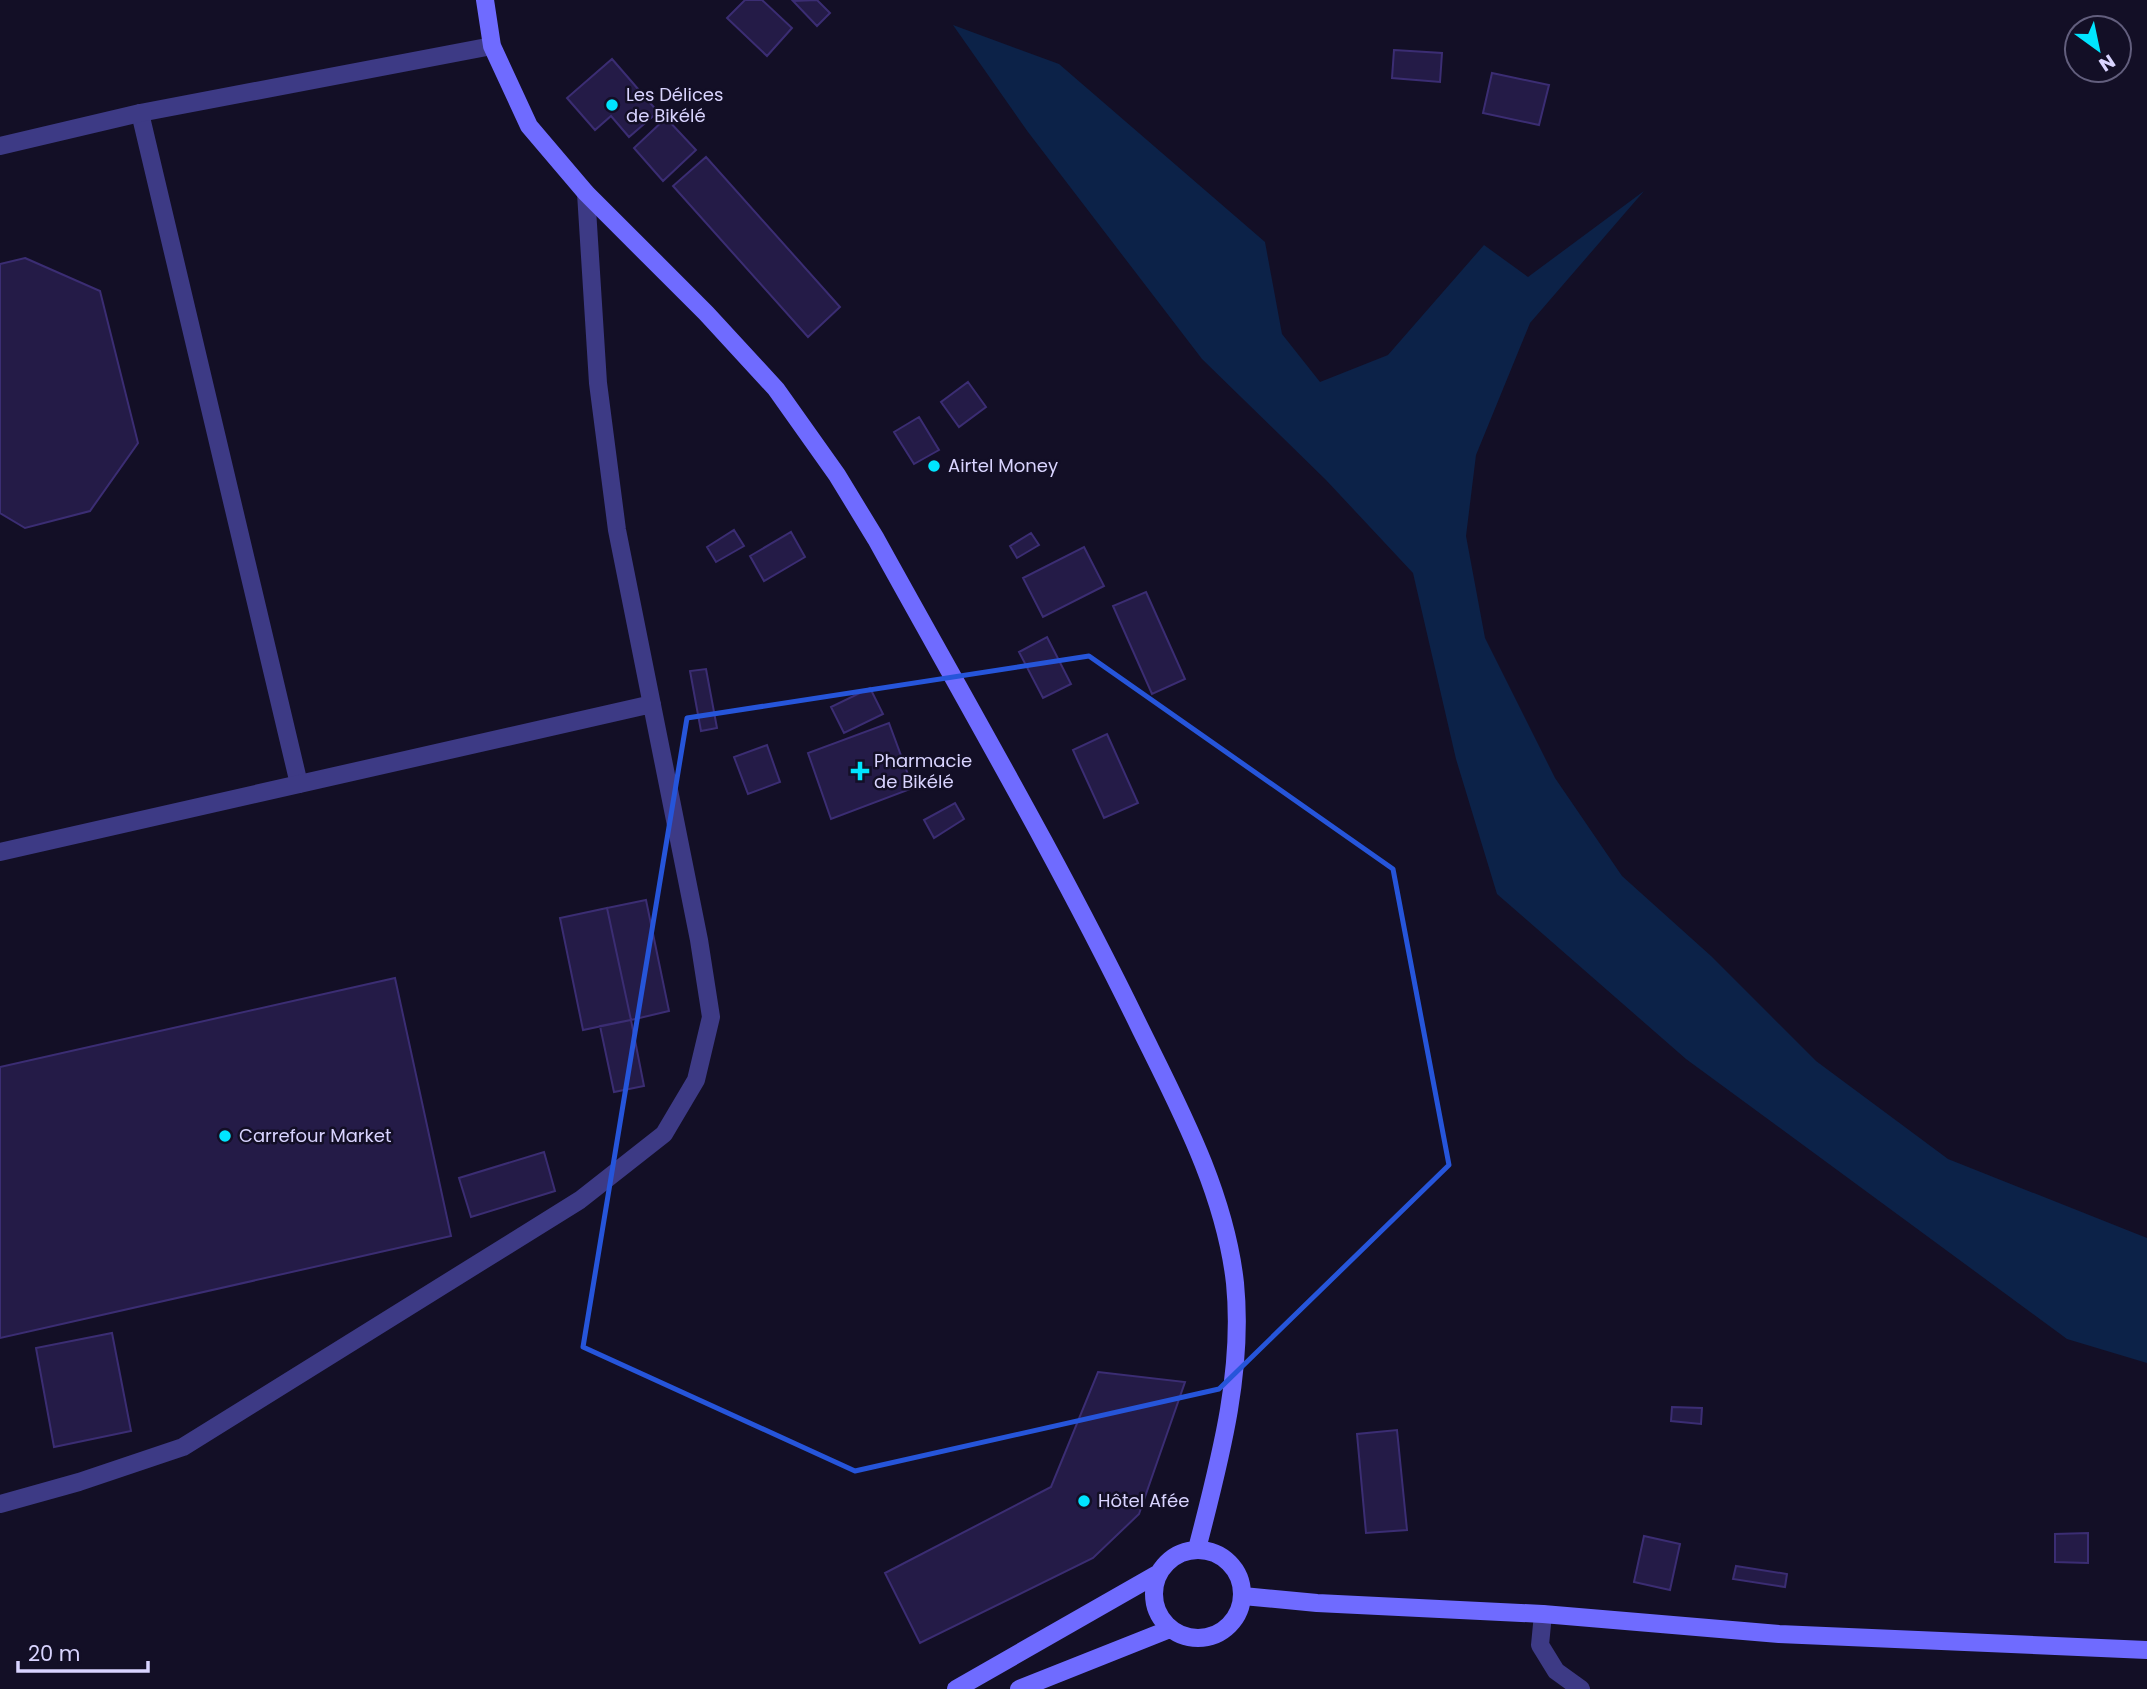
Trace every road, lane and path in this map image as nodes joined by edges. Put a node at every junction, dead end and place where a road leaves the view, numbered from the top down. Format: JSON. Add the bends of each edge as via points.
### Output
{"nodes":[{"id":1,"x":485,"y":0,"type":"edge"},
{"id":2,"x":492,"y":46,"type":"junction"},
{"id":3,"x":140,"y":113,"type":"junction"},
{"id":4,"x":0,"y":146,"type":"edge"},
{"id":5,"x":586,"y":193,"type":"junction"},
{"id":6,"x":652,"y":704,"type":"junction"},
{"id":7,"x":299,"y":783,"type":"junction"},
{"id":8,"x":0,"y":852,"type":"edge"},
{"id":9,"x":0,"y":1504,"type":"edge"},
{"id":10,"x":1197,"y":1549,"type":"junction"},
{"id":11,"x":1159,"y":1573,"type":"junction"},
{"id":12,"x":1243,"y":1596,"type":"junction"},
{"id":13,"x":1543,"y":1614,"type":"junction"},
{"id":14,"x":1170,"y":1629,"type":"junction"},
{"id":15,"x":2147,"y":1650,"type":"edge"},
{"id":16,"x":956,"y":1689,"type":"edge"},
{"id":17,"x":1019,"y":1689,"type":"edge"},
{"id":18,"x":1581,"y":1689,"type":"edge"}],
"edges":[{"from":1,"to":2,"type":"street"},
{"from":2,"to":3,"type":"street"},
{"from":2,"to":5,"type":"street","via":[[528,126]]},
{"from":3,"to":4,"type":"street"},
{"from":3,"to":7,"type":"street"},
{"from":5,"to":6,"type":"street","via":[[598,383],[617,530]]},
{"from":5,"to":10,"type":"street","via":[[776,390],[837,475],[1112,970],[1194,1139],[1222,1221],[1235,1283],[1228,1429]]},
{"from":6,"to":7,"type":"street"},
{"from":6,"to":9,"type":"street","via":[[711,1017],[696,1080],[664,1134],[580,1200],[183,1447]]},
{"from":7,"to":8,"type":"street"},
{"from":10,"to":11,"type":"street","via":[[1168,1561]]},
{"from":10,"to":12,"type":"street","via":[[1226,1559],[1236,1570]]},
{"from":11,"to":14,"type":"street","via":[[1153,1587],[1154,1603]]},
{"from":11,"to":16,"type":"street"},
{"from":12,"to":13,"type":"street","via":[[1317,1604]]},
{"from":12,"to":14,"type":"street","via":[[1237,1615],[1214,1635],[1191,1637]]},
{"from":13,"to":15,"type":"street","via":[[1779,1634]]},
{"from":13,"to":18,"type":"street","via":[[1540,1645],[1556,1671]]},
{"from":14,"to":17,"type":"street"}]}
